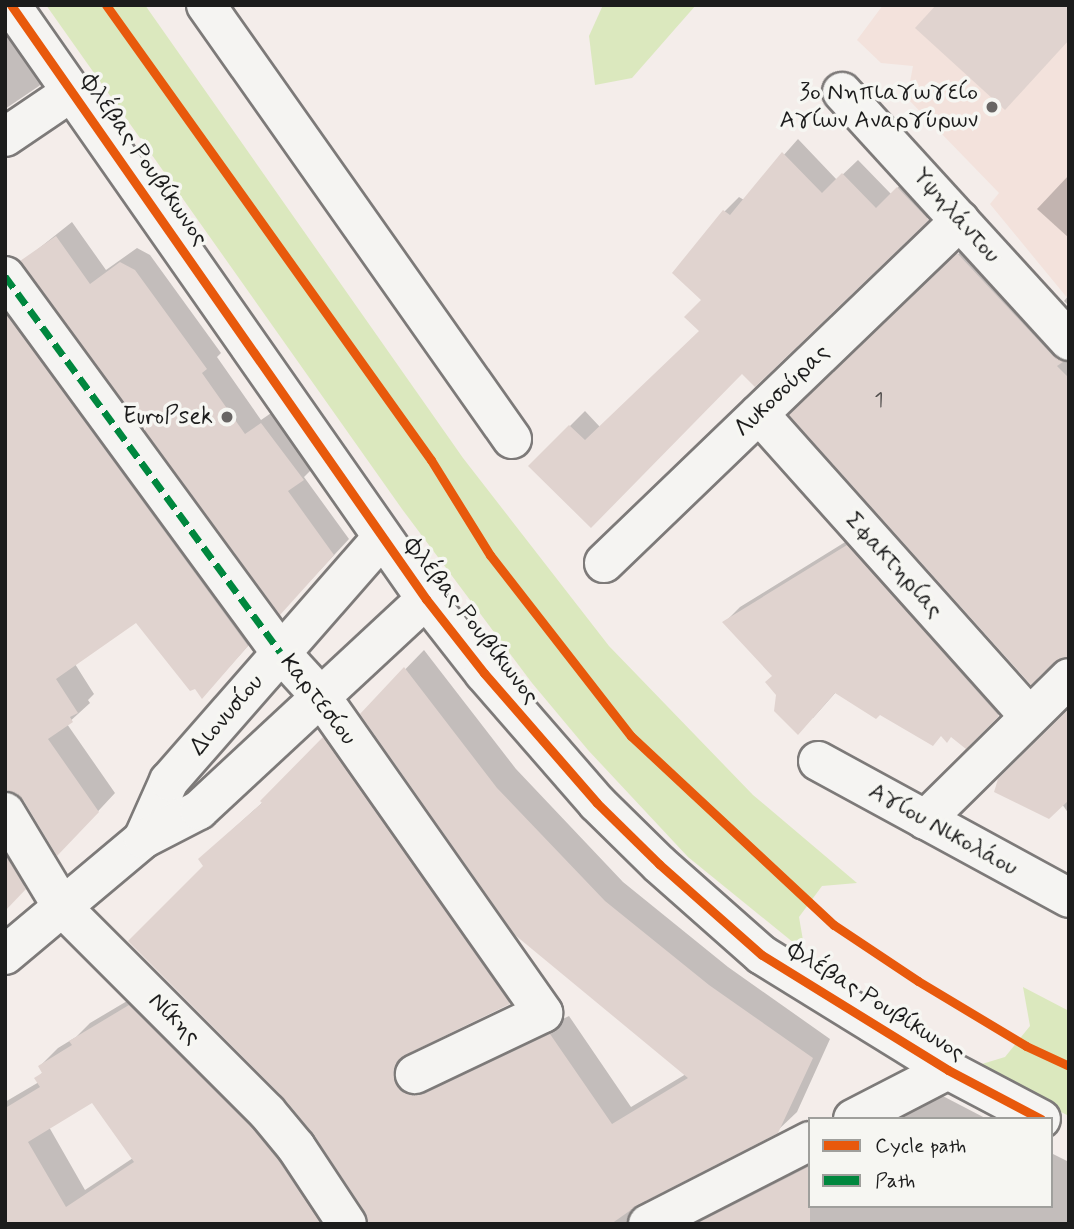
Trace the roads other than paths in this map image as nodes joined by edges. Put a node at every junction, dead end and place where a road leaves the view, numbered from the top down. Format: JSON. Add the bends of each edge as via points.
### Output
{"nodes":[{"id":1,"x":11,"y":5,"type":"edge"},
{"id":2,"x":206,"y":5,"type":"edge"},
{"id":3,"x":73,"y":91,"type":"junction"},
{"id":4,"x":842,"y":92,"type":"dead end"},
{"id":5,"x":5,"y":137,"type":"edge"},
{"id":6,"x":960,"y":220,"type":"junction"},
{"id":7,"x":5,"y":276,"type":"edge"},
{"id":8,"x":1069,"y":341,"type":"edge"},
{"id":9,"x":759,"y":414,"type":"junction"},
{"id":10,"x":512,"y":439,"type":"dead end"},
{"id":11,"x":382,"y":538,"type":"junction"},
{"id":12,"x":604,"y":563,"type":"dead end"},
{"id":13,"x":426,"y":599,"type":"junction"},
{"id":14,"x":280,"y":652,"type":"junction"},
{"id":15,"x":1069,"y":678,"type":"edge"},
{"id":16,"x":321,"y":698,"type":"junction"},
{"id":17,"x":1029,"y":716,"type":"junction"},
{"id":18,"x":818,"y":761,"type":"dead end"},
{"id":19,"x":5,"y":812,"type":"edge"},
{"id":20,"x":925,"y":820,"type":"junction"},
{"id":21,"x":143,"y":839,"type":"junction"},
{"id":22,"x":1069,"y":898,"type":"edge"},
{"id":23,"x":63,"y":908,"type":"junction"},
{"id":24,"x":5,"y":954,"type":"edge"},
{"id":25,"x":948,"y":1070,"type":"junction"},
{"id":26,"x":415,"y":1074,"type":"dead end"},
{"id":27,"x":857,"y":1117,"type":"edge"},
{"id":28,"x":1037,"y":1117,"type":"edge"},
{"id":29,"x":1053,"y":1125,"type":"edge"},
{"id":30,"x":1069,"y":1133,"type":"edge"},
{"id":31,"x":808,"y":1142,"type":"edge"},
{"id":32,"x":347,"y":1224,"type":"edge"},
{"id":33,"x":648,"y":1224,"type":"edge"}],
"edges":[{"from":1,"to":3,"type":"street","name":"Φλέβας Ρουβίκωνος"},
{"from":2,"to":10,"type":"street"},
{"from":3,"to":5,"type":"street"},
{"from":3,"to":11,"type":"street","name":"Φλέβας Ρουβίκωνος"},
{"from":4,"to":6,"type":"street","name":"Υψηλάντου"},
{"from":6,"to":8,"type":"street","name":"Υψηλάντου"},
{"from":6,"to":9,"type":"street","name":"Λυκοσούρας"},
{"from":7,"to":14,"type":"street","name":"Καρτεσίου"},
{"from":9,"to":12,"type":"street","name":"Λυκοσούρας"},
{"from":9,"to":17,"type":"street","name":"Σφακτηρίας"},
{"from":11,"to":13,"type":"street","name":"Φλέβας Ρουβίκωνος"},
{"from":11,"to":14,"type":"street","name":"Διονυσίου"},
{"from":13,"to":16,"type":"street","name":"Διονυσίου"},
{"from":13,"to":25,"type":"street","name":"Φλέβας Ρουβίκωνος","via":[[597,803],[659,864],[762,955]]},
{"from":14,"to":16,"type":"street","name":"Καρτεσίου"},
{"from":14,"to":21,"type":"street","name":"Διονυσίου","via":[[169,781]]},
{"from":15,"to":17,"type":"street"},
{"from":16,"to":21,"type":"street","name":"Διονυσίου","via":[[199,810]]},
{"from":16,"to":26,"type":"street","name":"Καρτεσίου","via":[[543,1013]]},
{"from":17,"to":20,"type":"street"},
{"from":18,"to":20,"type":"street","name":"Αγίου Νικολάου"},
{"from":19,"to":23,"type":"street","name":"Νίκης"},
{"from":20,"to":22,"type":"street","name":"Αγίου Νικολάου"},
{"from":21,"to":23,"type":"street","name":"Διονυσίου"},
{"from":23,"to":24,"type":"street","name":"Διονυσίου"},
{"from":23,"to":32,"type":"street","name":"Νίκης","via":[[267,1112]]},
{"from":25,"to":27,"type":"street"},
{"from":25,"to":28,"type":"street","name":"Φλέβας Ρουβίκωνος"},
{"from":29,"to":30,"type":"street"},
{"from":31,"to":33,"type":"street"}]}
